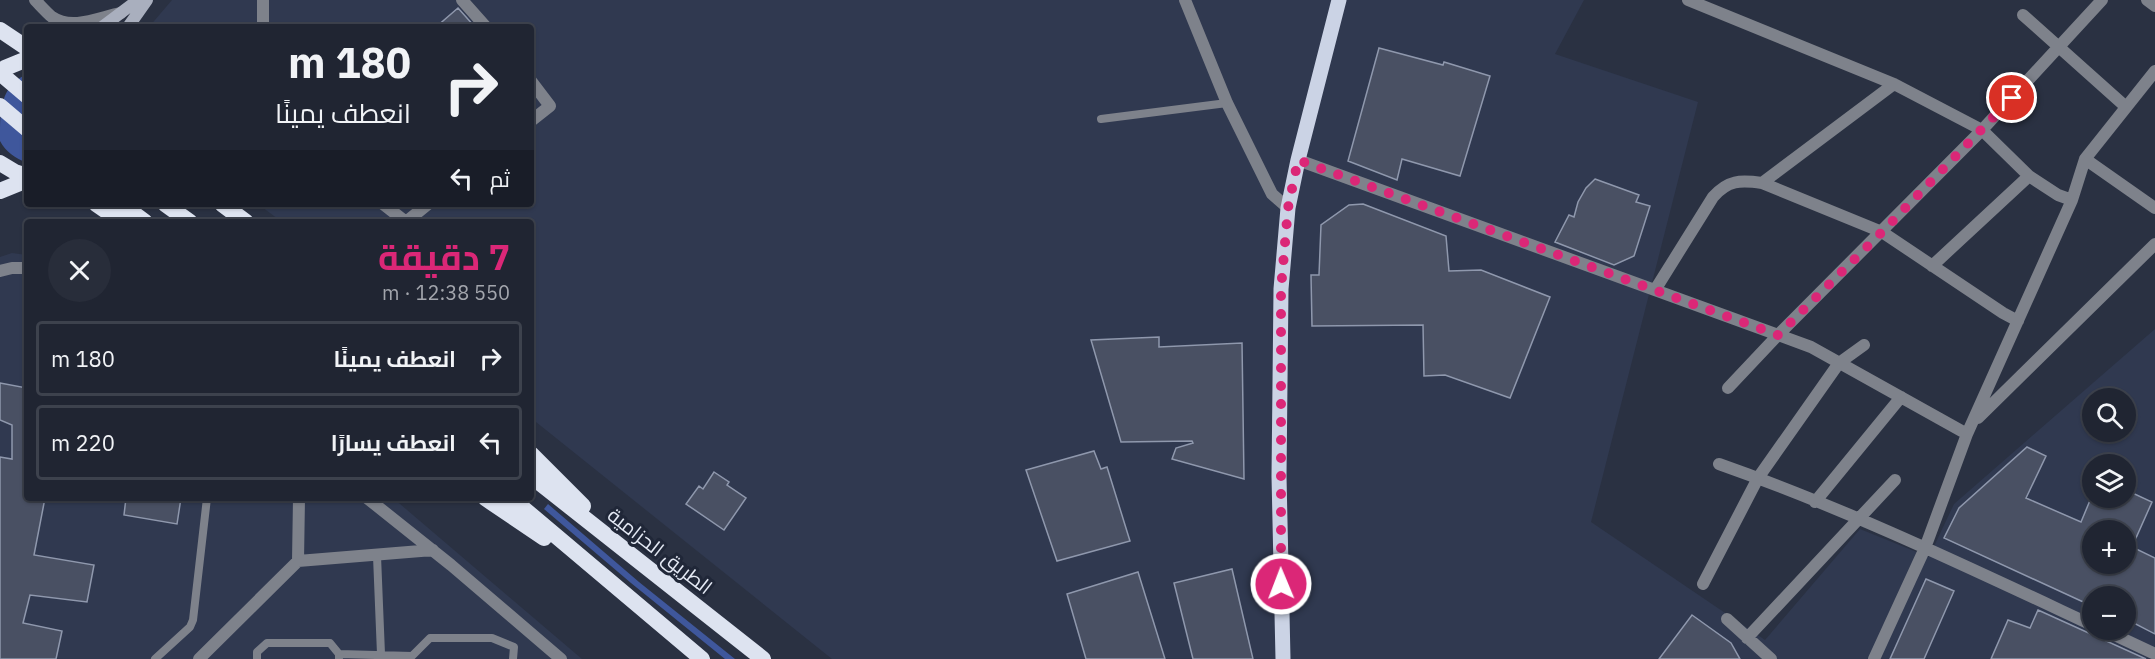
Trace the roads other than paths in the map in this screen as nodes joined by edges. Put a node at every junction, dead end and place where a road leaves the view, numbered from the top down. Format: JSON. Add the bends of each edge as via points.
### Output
{"nodes":[{"id":1,"x":34,"y":0,"type":"edge"},
{"id":2,"x":138,"y":0,"type":"edge"},
{"id":3,"x":147,"y":0,"type":"edge"},
{"id":4,"x":263,"y":0,"type":"edge"},
{"id":5,"x":462,"y":0,"type":"edge"},
{"id":6,"x":1185,"y":0,"type":"edge"},
{"id":7,"x":1339,"y":0,"type":"edge"},
{"id":8,"x":1688,"y":0,"type":"edge"},
{"id":9,"x":2102,"y":0,"type":"edge"},
{"id":10,"x":2147,"y":0,"type":"edge"},
{"id":11,"x":2155,"y":6,"type":"edge"},
{"id":12,"x":122,"y":13,"type":"junction"},
{"id":13,"x":2023,"y":15,"type":"dead end"},
{"id":14,"x":106,"y":24,"type":"edge"},
{"id":15,"x":130,"y":24,"type":"edge"},
{"id":16,"x":263,"y":24,"type":"edge"},
{"id":17,"x":483,"y":24,"type":"edge"},
{"id":18,"x":0,"y":30,"type":"edge"},
{"id":19,"x":24,"y":46,"type":"edge"},
{"id":20,"x":2058,"y":48,"type":"junction"},
{"id":21,"x":24,"y":60,"type":"edge"},
{"id":22,"x":2155,"y":71,"type":"edge"},
{"id":23,"x":0,"y":73,"type":"edge"},
{"id":24,"x":1894,"y":84,"type":"junction"},
{"id":25,"x":534,"y":85,"type":"edge"},
{"id":26,"x":24,"y":93,"type":"edge"},
{"id":27,"x":1227,"y":103,"type":"junction"},
{"id":28,"x":0,"y":106,"type":"edge"},
{"id":29,"x":2126,"y":107,"type":"junction"},
{"id":30,"x":534,"y":119,"type":"edge"},
{"id":31,"x":1101,"y":119,"type":"dead end"},
{"id":32,"x":24,"y":126,"type":"edge"},
{"id":33,"x":1982,"y":130,"type":"junction"},
{"id":34,"x":2085,"y":159,"type":"junction"},
{"id":35,"x":1298,"y":160,"type":"junction"},
{"id":36,"x":0,"y":163,"type":"edge"},
{"id":37,"x":24,"y":176,"type":"edge"},
{"id":38,"x":2030,"y":176,"type":"junction"},
{"id":39,"x":24,"y":179,"type":"edge"},
{"id":40,"x":1762,"y":183,"type":"junction"},
{"id":41,"x":0,"y":191,"type":"edge"},
{"id":42,"x":2072,"y":200,"type":"junction"},
{"id":43,"x":100,"y":207,"type":"edge"},
{"id":44,"x":125,"y":207,"type":"edge"},
{"id":45,"x":169,"y":207,"type":"edge"},
{"id":46,"x":226,"y":207,"type":"edge"},
{"id":47,"x":388,"y":207,"type":"edge"},
{"id":48,"x":424,"y":207,"type":"edge"},
{"id":49,"x":1288,"y":208,"type":"junction"},
{"id":50,"x":2155,"y":208,"type":"edge"},
{"id":51,"x":118,"y":219,"type":"edge"},
{"id":52,"x":141,"y":219,"type":"edge"},
{"id":53,"x":186,"y":219,"type":"edge"},
{"id":54,"x":242,"y":219,"type":"edge"},
{"id":55,"x":402,"y":219,"type":"edge"},
{"id":56,"x":410,"y":219,"type":"edge"},
{"id":57,"x":1882,"y":232,"type":"junction"},
{"id":58,"x":2155,"y":244,"type":"edge"},
{"id":59,"x":1932,"y":266,"type":"junction"},
{"id":60,"x":24,"y":268,"type":"edge"},
{"id":61,"x":0,"y":271,"type":"edge"},
{"id":62,"x":1655,"y":290,"type":"junction"},
{"id":63,"x":2018,"y":321,"type":"junction"},
{"id":64,"x":1778,"y":335,"type":"junction"},
{"id":65,"x":1864,"y":345,"type":"dead end"},
{"id":66,"x":1839,"y":363,"type":"junction"},
{"id":67,"x":1728,"y":388,"type":"dead end"},
{"id":68,"x":1901,"y":397,"type":"junction"},
{"id":69,"x":1970,"y":429,"type":"junction"},
{"id":70,"x":534,"y":457,"type":"edge"},
{"id":71,"x":1719,"y":464,"type":"dead end"},
{"id":72,"x":534,"y":478,"type":"edge"},
{"id":73,"x":1758,"y":478,"type":"junction"},
{"id":74,"x":1895,"y":480,"type":"dead end"},
{"id":75,"x":207,"y":501,"type":"edge"},
{"id":76,"x":299,"y":501,"type":"edge"},
{"id":77,"x":371,"y":501,"type":"edge"},
{"id":78,"x":489,"y":501,"type":"edge"},
{"id":79,"x":515,"y":501,"type":"edge"},
{"id":80,"x":1815,"y":502,"type":"junction"},
{"id":81,"x":1858,"y":520,"type":"junction"},
{"id":82,"x":1925,"y":548,"type":"junction"},
{"id":83,"x":433,"y":550,"type":"junction"},
{"id":84,"x":633,"y":555,"type":"junction"},
{"id":85,"x":377,"y":556,"type":"junction"},
{"id":86,"x":298,"y":561,"type":"junction"},
{"id":87,"x":611,"y":584,"type":"junction"},
{"id":88,"x":1703,"y":584,"type":"dead end"},
{"id":89,"x":1727,"y":619,"type":"dead end"},
{"id":90,"x":2082,"y":620,"type":"edge"},
{"id":91,"x":1747,"y":638,"type":"junction"},
{"id":92,"x":2125,"y":640,"type":"edge"},
{"id":93,"x":381,"y":654,"type":"junction"},
{"id":94,"x":2155,"y":654,"type":"edge"},
{"id":95,"x":339,"y":656,"type":"edge"},
{"id":96,"x":413,"y":657,"type":"edge"},
{"id":97,"x":155,"y":659,"type":"edge"},
{"id":98,"x":199,"y":659,"type":"edge"},
{"id":99,"x":256,"y":659,"type":"edge"},
{"id":100,"x":513,"y":659,"type":"edge"},
{"id":101,"x":561,"y":659,"type":"edge"},
{"id":102,"x":702,"y":659,"type":"edge"},
{"id":103,"x":763,"y":659,"type":"edge"},
{"id":104,"x":1283,"y":659,"type":"edge"},
{"id":105,"x":1771,"y":659,"type":"edge"},
{"id":106,"x":1874,"y":659,"type":"edge"}],
"edges":[{"from":1,"to":12,"type":"street","via":[[64,23]]},
{"from":2,"to":12,"type":"main road"},
{"from":3,"to":15,"type":"main road"},
{"from":4,"to":16,"type":"street"},
{"from":5,"to":17,"type":"street"},
{"from":6,"to":27,"type":"street"},
{"from":7,"to":35,"type":"main road"},
{"from":8,"to":24,"type":"street"},
{"from":9,"to":20,"type":"street"},
{"from":10,"to":11,"type":"street"},
{"from":12,"to":14,"type":"main road"},
{"from":13,"to":20,"type":"street"},
{"from":18,"to":19,"type":"highway"},
{"from":20,"to":29,"type":"street"},
{"from":20,"to":33,"type":"street"},
{"from":21,"to":23,"type":"highway"},
{"from":22,"to":29,"type":"street"},
{"from":23,"to":26,"type":"highway"},
{"from":24,"to":33,"type":"street"},
{"from":24,"to":40,"type":"street"},
{"from":25,"to":30,"type":"street","via":[[550,106]]},
{"from":27,"to":31,"type":"lane"},
{"from":27,"to":49,"type":"street","via":[[1272,195]]},
{"from":28,"to":32,"type":"highway"},
{"from":29,"to":34,"type":"street"},
{"from":33,"to":38,"type":"street"},
{"from":33,"to":57,"type":"street"},
{"from":34,"to":42,"type":"street"},
{"from":34,"to":50,"type":"street"},
{"from":35,"to":49,"type":"main road"},
{"from":35,"to":62,"type":"street"},
{"from":36,"to":37,"type":"highway"},
{"from":38,"to":42,"type":"street"},
{"from":38,"to":59,"type":"street"},
{"from":39,"to":41,"type":"highway"},
{"from":40,"to":57,"type":"street"},
{"from":40,"to":62,"type":"street","via":[[1745,181],[1722,187]]},
{"from":42,"to":63,"type":"street"},
{"from":43,"to":51,"type":"highway"},
{"from":44,"to":52,"type":"highway"},
{"from":45,"to":53,"type":"highway"},
{"from":46,"to":54,"type":"highway"},
{"from":47,"to":55,"type":"street"},
{"from":48,"to":56,"type":"street"},
{"from":49,"to":104,"type":"main road","via":[[1280,361]]},
{"from":57,"to":59,"type":"street"},
{"from":57,"to":64,"type":"street"},
{"from":58,"to":69,"type":"street"},
{"from":59,"to":63,"type":"street"},
{"from":60,"to":61,"type":"street"},
{"from":62,"to":64,"type":"street"},
{"from":63,"to":69,"type":"street"},
{"from":64,"to":66,"type":"street"},
{"from":64,"to":67,"type":"street"},
{"from":65,"to":66,"type":"street"},
{"from":66,"to":68,"type":"street"},
{"from":66,"to":73,"type":"street"},
{"from":68,"to":69,"type":"street"},
{"from":68,"to":80,"type":"street"},
{"from":69,"to":82,"type":"street"},
{"from":70,"to":84,"type":"highway"},
{"from":71,"to":73,"type":"street"},
{"from":72,"to":84,"type":"highway","name":"الطريق الحزامية"},
{"from":73,"to":80,"type":"street"},
{"from":73,"to":88,"type":"street"},
{"from":74,"to":81,"type":"street"},
{"from":75,"to":97,"type":"lane","via":[[193,620]]},
{"from":76,"to":86,"type":"street"},
{"from":77,"to":83,"type":"street"},
{"from":78,"to":87,"type":"highway"},
{"from":79,"to":87,"type":"highway"},
{"from":80,"to":81,"type":"street"},
{"from":81,"to":82,"type":"street"},
{"from":81,"to":91,"type":"street"},
{"from":82,"to":90,"type":"street"},
{"from":82,"to":106,"type":"street"},
{"from":83,"to":85,"type":"street"},
{"from":83,"to":101,"type":"street"},
{"from":84,"to":103,"type":"highway","name":"الطريق الحزامية"},
{"from":85,"to":86,"type":"street"},
{"from":85,"to":93,"type":"lane"},
{"from":86,"to":98,"type":"street"},
{"from":87,"to":102,"type":"highway"},
{"from":89,"to":91,"type":"street"},
{"from":91,"to":105,"type":"street"},
{"from":92,"to":94,"type":"street"},
{"from":93,"to":95,"type":"lane"},
{"from":93,"to":96,"type":"lane"},
{"from":95,"to":99,"type":"lane","via":[[330,643],[267,643],[256,652]]},
{"from":96,"to":100,"type":"lane","via":[[430,638],[492,638],[514,647]]}]}
